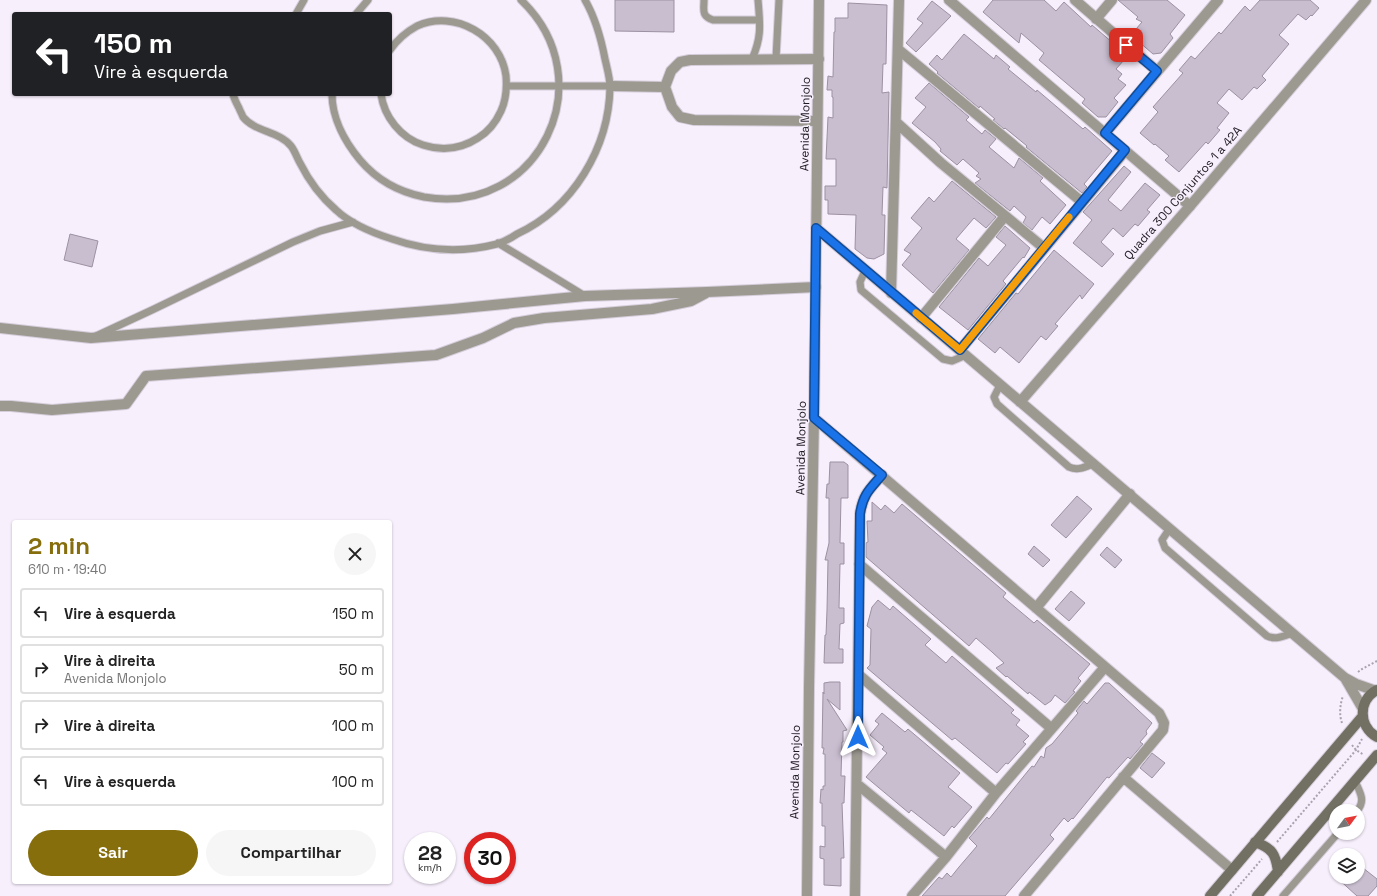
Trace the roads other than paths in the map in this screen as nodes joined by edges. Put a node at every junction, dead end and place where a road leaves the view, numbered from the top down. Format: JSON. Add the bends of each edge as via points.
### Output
{"nodes":[{"id":1,"x":304,"y":0,"type":"edge"},
{"id":2,"x":368,"y":0,"type":"edge"},
{"id":3,"x":521,"y":0,"type":"edge"},
{"id":4,"x":585,"y":0,"type":"edge"},
{"id":5,"x":704,"y":0,"type":"edge"},
{"id":6,"x":758,"y":0,"type":"edge"},
{"id":7,"x":779,"y":0,"type":"edge"},
{"id":8,"x":819,"y":0,"type":"edge"},
{"id":9,"x":899,"y":0,"type":"edge"},
{"id":10,"x":948,"y":0,"type":"edge"},
{"id":11,"x":1075,"y":0,"type":"edge"},
{"id":12,"x":1112,"y":0,"type":"edge"},
{"id":13,"x":1218,"y":0,"type":"edge"},
{"id":14,"x":1366,"y":0,"type":"edge"},
{"id":15,"x":297,"y":12,"type":"edge"},
{"id":16,"x":358,"y":12,"type":"edge"},
{"id":17,"x":1096,"y":19,"type":"junction"},
{"id":18,"x":759,"y":20,"type":"junction"},
{"id":19,"x":392,"y":48,"type":"edge"},
{"id":20,"x":898,"y":50,"type":"junction"},
{"id":21,"x":752,"y":59,"type":"junction"},
{"id":22,"x":776,"y":59,"type":"junction"},
{"id":23,"x":819,"y":59,"type":"junction"},
{"id":24,"x":1157,"y":71,"type":"junction"},
{"id":25,"x":559,"y":85,"type":"junction"},
{"id":26,"x":507,"y":86,"type":"junction"},
{"id":27,"x":610,"y":86,"type":"junction"},
{"id":28,"x":665,"y":87,"type":"junction"},
{"id":29,"x":234,"y":96,"type":"edge"},
{"id":30,"x":332,"y":96,"type":"edge"},
{"id":31,"x":381,"y":96,"type":"edge"},
{"id":32,"x":817,"y":121,"type":"junction"},
{"id":33,"x":897,"y":123,"type":"junction"},
{"id":34,"x":1105,"y":133,"type":"junction"},
{"id":35,"x":1125,"y":150,"type":"junction"},
{"id":36,"x":1082,"y":202,"type":"junction"},
{"id":37,"x":1190,"y":206,"type":"junction"},
{"id":38,"x":1005,"y":216,"type":"junction"},
{"id":39,"x":353,"y":222,"type":"junction"},
{"id":40,"x":816,"y":228,"type":"junction"},
{"id":41,"x":498,"y":243,"type":"junction"},
{"id":42,"x":1044,"y":248,"type":"junction"},
{"id":43,"x":865,"y":271,"type":"junction"},
{"id":44,"x":816,"y":287,"type":"junction"},
{"id":45,"x":706,"y":292,"type":"junction"},
{"id":46,"x":891,"y":293,"type":"junction"},
{"id":47,"x":585,"y":296,"type":"junction"},
{"id":48,"x":922,"y":318,"type":"junction"},
{"id":49,"x":0,"y":328,"type":"edge"},
{"id":50,"x":91,"y":338,"type":"junction"},
{"id":51,"x":963,"y":353,"type":"junction"},
{"id":52,"x":1000,"y":384,"type":"junction"},
{"id":53,"x":1020,"y":402,"type":"junction"},
{"id":54,"x":0,"y":406,"type":"edge"},
{"id":55,"x":814,"y":418,"type":"junction"},
{"id":56,"x":1094,"y":463,"type":"junction"},
{"id":57,"x":882,"y":475,"type":"junction"},
{"id":58,"x":1130,"y":494,"type":"junction"},
{"id":59,"x":1170,"y":528,"type":"junction"},
{"id":60,"x":859,"y":564,"type":"junction"},
{"id":61,"x":1036,"y":608,"type":"junction"},
{"id":62,"x":1293,"y":633,"type":"junction"},
{"id":63,"x":1105,"y":667,"type":"junction"},
{"id":64,"x":858,"y":675,"type":"junction"},
{"id":65,"x":1345,"y":678,"type":"junction"},
{"id":66,"x":1376,"y":690,"type":"edge"},
{"id":67,"x":1363,"y":713,"type":"junction"},
{"id":68,"x":1052,"y":728,"type":"junction"},
{"id":69,"x":1377,"y":737,"type":"edge"},
{"id":70,"x":1377,"y":755,"type":"edge"},
{"id":71,"x":1122,"y":777,"type":"junction"},
{"id":72,"x":1355,"y":781,"type":"junction"},
{"id":73,"x":857,"y":784,"type":"junction"},
{"id":74,"x":996,"y":793,"type":"junction"},
{"id":75,"x":1362,"y":804,"type":"edge"},
{"id":76,"x":1332,"y":840,"type":"edge"},
{"id":77,"x":1255,"y":842,"type":"junction"},
{"id":78,"x":946,"y":857,"type":"junction"},
{"id":79,"x":1232,"y":870,"type":"junction"},
{"id":80,"x":1278,"y":872,"type":"junction"},
{"id":81,"x":807,"y":896,"type":"edge"},
{"id":82,"x":855,"y":896,"type":"edge"},
{"id":83,"x":912,"y":896,"type":"edge"},
{"id":84,"x":1024,"y":896,"type":"edge"},
{"id":85,"x":1210,"y":896,"type":"edge"},
{"id":86,"x":1257,"y":896,"type":"edge"},
{"id":87,"x":1283,"y":896,"type":"edge"}],
"edges":[{"from":1,"to":15,"type":"lane"},
{"from":2,"to":16,"type":"lane"},
{"from":3,"to":25,"type":"lane","via":[[532,11],[547,34],[556,58]]},
{"from":4,"to":27,"type":"lane","via":[[601,36]]},
{"from":5,"to":18,"type":"lane","via":[[704,14],[713,20]]},
{"from":6,"to":18,"type":"lane"},
{"from":7,"to":22,"type":"lane"},
{"from":8,"to":23,"type":"street","name":"Avenida Monjolo"},
{"from":9,"to":20,"type":"street"},
{"from":10,"to":34,"type":"street"},
{"from":11,"to":17,"type":"street"},
{"from":12,"to":17,"type":"street"},
{"from":13,"to":24,"type":"street"},
{"from":14,"to":37,"type":"street","name":"Quadra 300 Conjuntos 1 a 42A"},
{"from":17,"to":24,"type":"street"},
{"from":18,"to":21,"type":"lane","via":[[760,37]]},
{"from":19,"to":26,"type":"lane","via":[[402,36],[418,26],[435,21],[471,27],[486,37],[498,51],[505,68]]},
{"from":20,"to":33,"type":"street"},
{"from":20,"to":36,"type":"street"},
{"from":21,"to":22,"type":"street"},
{"from":21,"to":28,"type":"street","via":[[680,62],[671,71]]},
{"from":22,"to":23,"type":"street"},
{"from":23,"to":32,"type":"street","name":"Avenida Monjolo"},
{"from":24,"to":34,"type":"street"},
{"from":25,"to":26,"type":"lane"},
{"from":25,"to":27,"type":"lane"},
{"from":25,"to":30,"type":"lane","via":[[556,111],[548,136],[533,159],[514,177],[491,190],[465,198],[439,199],[413,195],[388,184],[367,168],[350,148],[338,124]]},
{"from":26,"to":31,"type":"lane","via":[[505,104],[493,125],[485,134],[469,143],[452,148],[434,148],[416,142],[401,132],[389,118]]},
{"from":27,"to":28,"type":"street"},
{"from":27,"to":41,"type":"lane","via":[[608,116],[599,145],[590,164],[572,190],[554,211],[528,229]]},
{"from":28,"to":32,"type":"street","via":[[672,108],[680,117],[694,120]]},
{"from":29,"to":39,"type":"lane","via":[[244,117],[252,124],[285,140],[313,186],[336,211]]},
{"from":32,"to":40,"type":"street","name":"Avenida Monjolo"},
{"from":33,"to":38,"type":"street"},
{"from":33,"to":46,"type":"street"},
{"from":34,"to":35,"type":"street"},
{"from":35,"to":36,"type":"street"},
{"from":35,"to":37,"type":"street"},
{"from":36,"to":42,"type":"street"},
{"from":37,"to":53,"type":"street","name":"Quadra 300 Conjuntos 1 a 42A"},
{"from":38,"to":42,"type":"street"},
{"from":38,"to":48,"type":"street"},
{"from":39,"to":41,"type":"lane","via":[[411,246],[445,251]]},
{"from":39,"to":50,"type":"lane","via":[[293,242]]},
{"from":40,"to":43,"type":"street"},
{"from":40,"to":44,"type":"street","name":"Avenida Monjolo"},
{"from":41,"to":47,"type":"lane"},
{"from":42,"to":51,"type":"street"},
{"from":43,"to":46,"type":"street"},
{"from":43,"to":51,"type":"lane","via":[[860,282],[862,290],[943,359],[952,361]]},
{"from":44,"to":45,"type":"street"},
{"from":44,"to":55,"type":"street","name":"Avenida Monjolo"},
{"from":45,"to":47,"type":"street"},
{"from":45,"to":54,"type":"street","via":[[691,302],[652,309],[514,323],[483,338],[436,355],[146,376],[126,404],[52,410]]},
{"from":46,"to":48,"type":"street"},
{"from":47,"to":50,"type":"street"},
{"from":48,"to":51,"type":"street"},
{"from":49,"to":50,"type":"street"},
{"from":51,"to":52,"type":"street"},
{"from":52,"to":53,"type":"street"},
{"from":52,"to":56,"type":"lane","via":[[994,397],[997,404],[1069,467],[1079,469]]},
{"from":53,"to":56,"type":"street"},
{"from":55,"to":57,"type":"street"},
{"from":55,"to":81,"type":"street","name":"Avenida Monjolo"},
{"from":56,"to":58,"type":"street"},
{"from":57,"to":60,"type":"street","via":[[862,501]]},
{"from":57,"to":61,"type":"street"},
{"from":58,"to":59,"type":"street"},
{"from":58,"to":61,"type":"street"},
{"from":59,"to":62,"type":"street"},
{"from":59,"to":62,"type":"lane","via":[[1162,540],[1165,548],[1255,626],[1272,638]]},
{"from":60,"to":64,"type":"street"},
{"from":60,"to":68,"type":"street"},
{"from":61,"to":63,"type":"street"},
{"from":62,"to":65,"type":"street"},
{"from":63,"to":68,"type":"street"},
{"from":63,"to":71,"type":"street","via":[[1159,713],[1164,723],[1163,730]]},
{"from":64,"to":73,"type":"street"},
{"from":64,"to":74,"type":"street"},
{"from":65,"to":66,"type":"street"},
{"from":65,"to":67,"type":"street"},
{"from":66,"to":67,"type":"main road","via":[[1367,698]]},
{"from":67,"to":69,"type":"main road","via":[[1367,729]]},
{"from":67,"to":77,"type":"main road"},
{"from":68,"to":74,"type":"street"},
{"from":70,"to":72,"type":"main road"},
{"from":71,"to":79,"type":"street"},
{"from":71,"to":84,"type":"street"},
{"from":72,"to":75,"type":"lane"},
{"from":72,"to":80,"type":"main road"},
{"from":73,"to":78,"type":"street"},
{"from":73,"to":82,"type":"street"},
{"from":74,"to":78,"type":"street"},
{"from":76,"to":87,"type":"lane"},
{"from":77,"to":79,"type":"main road"},
{"from":77,"to":80,"type":"main road","via":[[1275,855]]},
{"from":78,"to":83,"type":"street"},
{"from":79,"to":85,"type":"main road"},
{"from":80,"to":86,"type":"main road"}]}
